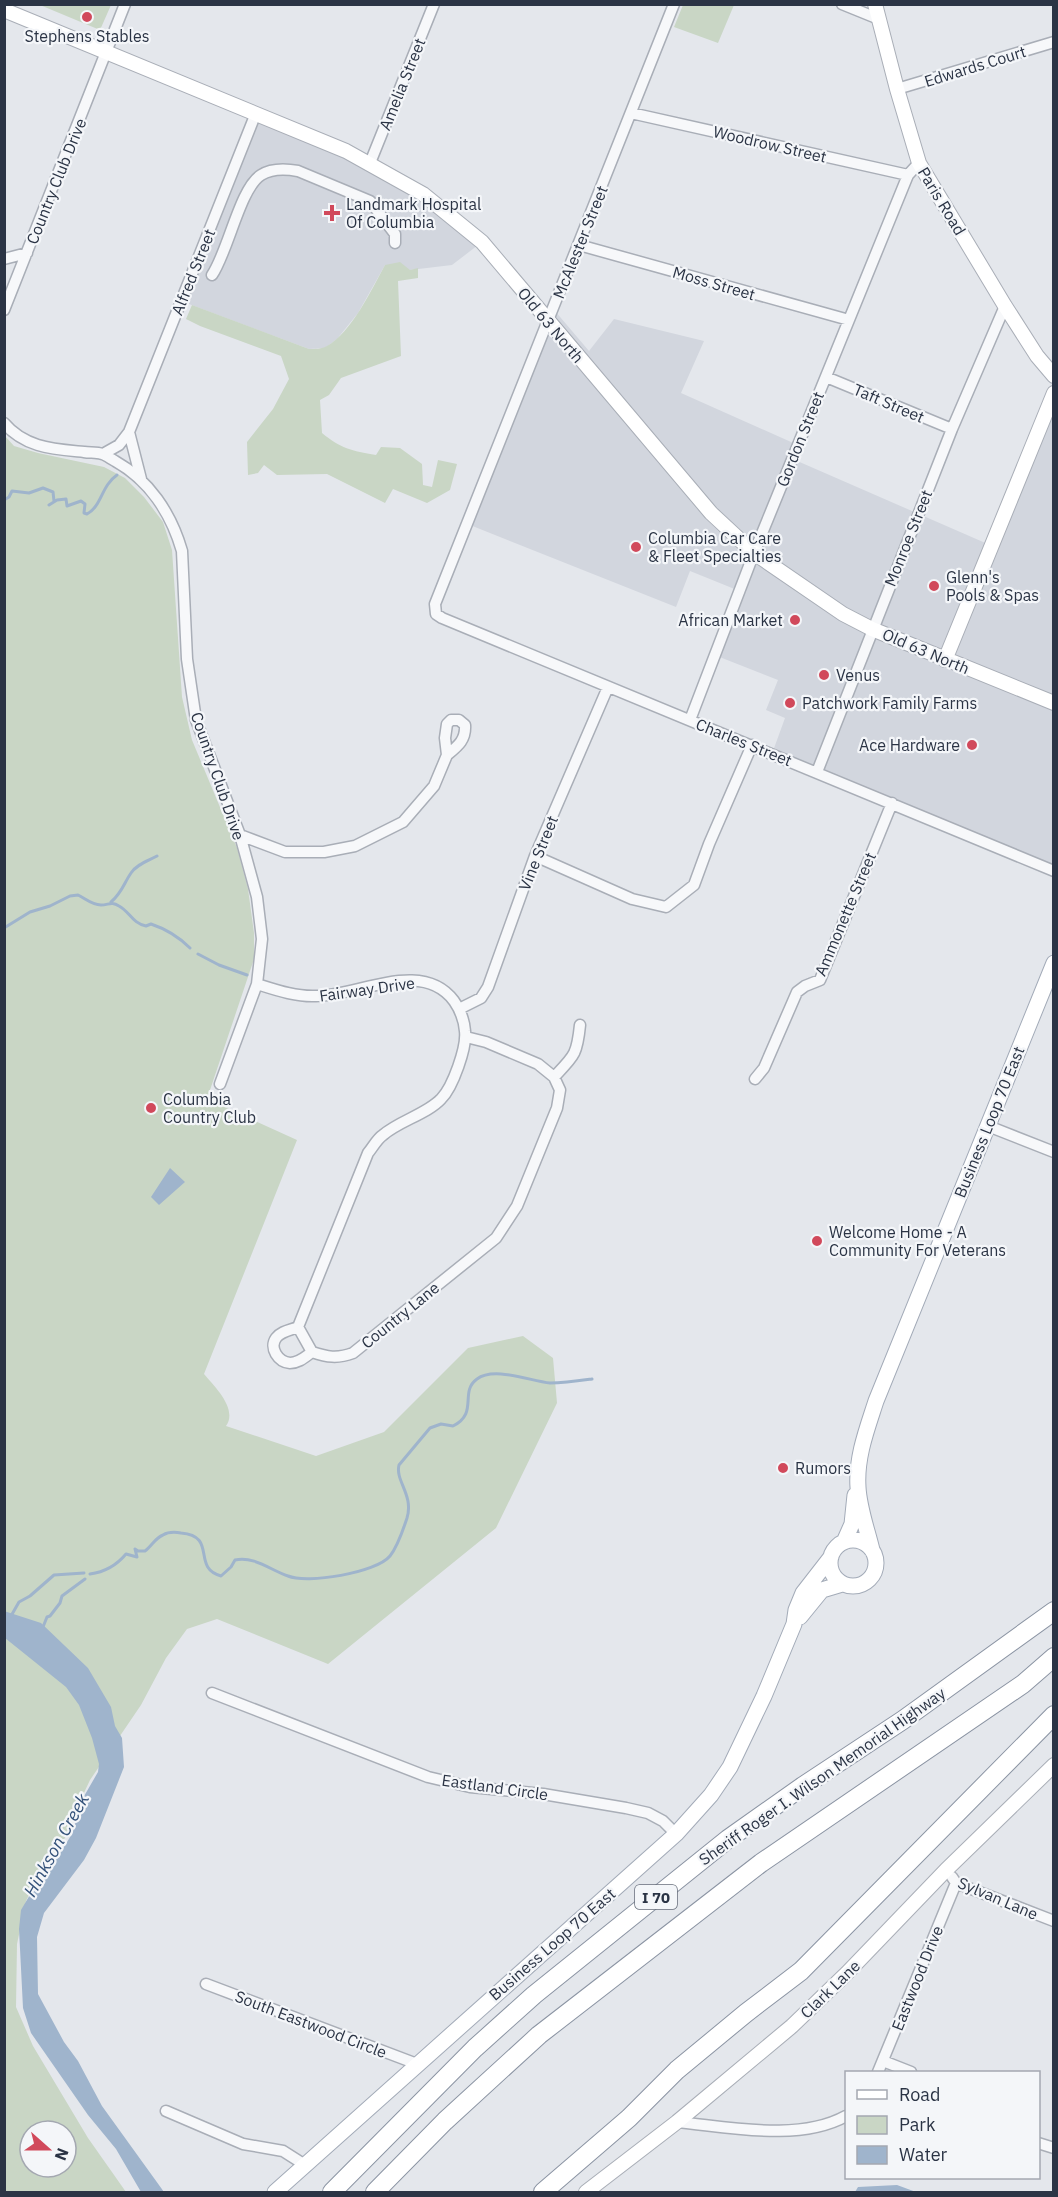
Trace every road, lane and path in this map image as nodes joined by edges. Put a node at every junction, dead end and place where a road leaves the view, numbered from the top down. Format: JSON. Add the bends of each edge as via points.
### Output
{"nodes":[{"id":1,"x":125,"y":4,"type":"edge"},
{"id":2,"x":435,"y":4,"type":"edge"},
{"id":3,"x":674,"y":4,"type":"edge"},
{"id":4,"x":842,"y":4,"type":"edge"},
{"id":5,"x":875,"y":4,"type":"edge"},
{"id":6,"x":4,"y":10,"type":"edge"},
{"id":7,"x":879,"y":19,"type":"junction"},
{"id":8,"x":1053,"y":42,"type":"edge"},
{"id":9,"x":106,"y":52,"type":"junction"},
{"id":10,"x":897,"y":89,"type":"junction"},
{"id":11,"x":631,"y":112,"type":"junction"},
{"id":12,"x":256,"y":113,"type":"junction"},
{"id":13,"x":370,"y":163,"type":"junction"},
{"id":14,"x":919,"y":163,"type":"junction"},
{"id":15,"x":908,"y":175,"type":"junction"},
{"id":16,"x":394,"y":243,"type":"dead end"},
{"id":17,"x":579,"y":245,"type":"junction"},
{"id":18,"x":27,"y":253,"type":"junction"},
{"id":19,"x":4,"y":259,"type":"edge"},
{"id":20,"x":212,"y":275,"type":"dead end"},
{"id":21,"x":1005,"y":306,"type":"junction"},
{"id":22,"x":4,"y":310,"type":"edge"},
{"id":23,"x":849,"y":320,"type":"junction"},
{"id":24,"x":549,"y":322,"type":"junction"},
{"id":25,"x":1053,"y":376,"type":"edge"},
{"id":26,"x":826,"y":377,"type":"junction"},
{"id":27,"x":1053,"y":393,"type":"edge"},
{"id":28,"x":4,"y":423,"type":"edge"},
{"id":29,"x":952,"y":429,"type":"junction"},
{"id":30,"x":129,"y":432,"type":"junction"},
{"id":31,"x":103,"y":454,"type":"junction"},
{"id":32,"x":141,"y":480,"type":"junction"},
{"id":33,"x":754,"y":553,"type":"junction"},
{"id":34,"x":436,"y":614,"type":"joint"},
{"id":35,"x":872,"y":629,"type":"junction"},
{"id":36,"x":945,"y":660,"type":"junction"},
{"id":37,"x":608,"y":687,"type":"junction"},
{"id":38,"x":1053,"y":703,"type":"edge"},
{"id":39,"x":690,"y":720,"type":"junction"},
{"id":40,"x":752,"y":745,"type":"junction"},
{"id":41,"x":447,"y":755,"type":"dead end"},
{"id":42,"x":817,"y":772,"type":"junction"},
{"id":43,"x":892,"y":803,"type":"junction"},
{"id":44,"x":240,"y":835,"type":"junction"},
{"id":45,"x":535,"y":856,"type":"junction"},
{"id":46,"x":1053,"y":870,"type":"edge"},
{"id":47,"x":1053,"y":963,"type":"edge"},
{"id":48,"x":258,"y":984,"type":"junction"},
{"id":49,"x":459,"y":1009,"type":"junction"},
{"id":50,"x":579,"y":1026,"type":"dead end"},
{"id":51,"x":466,"y":1037,"type":"junction"},
{"id":52,"x":554,"y":1077,"type":"junction"},
{"id":53,"x":754,"y":1079,"type":"dead end"},
{"id":54,"x":220,"y":1084,"type":"dead end"},
{"id":55,"x":988,"y":1126,"type":"junction"},
{"id":56,"x":1053,"y":1152,"type":"edge"},
{"id":57,"x":298,"y":1327,"type":"junction"},
{"id":58,"x":312,"y":1352,"type":"junction"},
{"id":59,"x":858,"y":1486,"type":"junction"},
{"id":60,"x":844,"y":1542,"type":"junction"},
{"id":61,"x":872,"y":1550,"type":"junction"},
{"id":62,"x":831,"y":1557,"type":"junction"},
{"id":63,"x":842,"y":1584,"type":"junction"},
{"id":64,"x":1053,"y":1611,"type":"edge"},
{"id":65,"x":794,"y":1624,"type":"junction"},
{"id":66,"x":1053,"y":1657,"type":"edge"},
{"id":67,"x":212,"y":1693,"type":"dead end"},
{"id":68,"x":1053,"y":1714,"type":"edge"},
{"id":69,"x":1053,"y":1765,"type":"edge"},
{"id":70,"x":676,"y":1834,"type":"junction"},
{"id":71,"x":946,"y":1870,"type":"junction"},
{"id":72,"x":956,"y":1882,"type":"junction"},
{"id":73,"x":1053,"y":1922,"type":"edge"},
{"id":74,"x":206,"y":1984,"type":"dead end"},
{"id":75,"x":883,"y":2061,"type":"junction"},
{"id":76,"x":417,"y":2064,"type":"junction"},
{"id":77,"x":879,"y":2071,"type":"edge"},
{"id":78,"x":906,"y":2071,"type":"edge"},
{"id":79,"x":166,"y":2111,"type":"dead end"},
{"id":80,"x":845,"y":2116,"type":"edge"},
{"id":81,"x":677,"y":2122,"type":"junction"},
{"id":82,"x":305,"y":2165,"type":"junction"},
{"id":83,"x":275,"y":2193,"type":"edge"},
{"id":84,"x":332,"y":2193,"type":"edge"},
{"id":85,"x":375,"y":2193,"type":"edge"},
{"id":86,"x":543,"y":2193,"type":"edge"},
{"id":87,"x":586,"y":2193,"type":"edge"}],
"edges":[{"from":1,"to":9,"type":"street","name":"Country Club Drive"},
{"from":2,"to":13,"type":"street","name":"Amelia Street"},
{"from":3,"to":11,"type":"street","name":"McAlester Street"},
{"from":4,"to":7,"type":"street"},
{"from":5,"to":7,"type":"main road","name":"Paris Road"},
{"from":6,"to":9,"type":"main road","name":"Old 63 North"},
{"from":7,"to":10,"type":"main road","name":"Paris Road"},
{"from":8,"to":10,"type":"street","name":"Edwards Court"},
{"from":9,"to":12,"type":"main road","name":"Old 63 North"},
{"from":9,"to":18,"type":"street","name":"Country Club Drive"},
{"from":10,"to":14,"type":"main road","name":"Paris Road"},
{"from":11,"to":15,"type":"street","name":"Woodrow Street"},
{"from":11,"to":17,"type":"street","name":"McAlester Street"},
{"from":12,"to":13,"type":"main road","name":"Old 63 North"},
{"from":12,"to":30,"type":"street","name":"Alfred Street"},
{"from":13,"to":24,"type":"main road","name":"Old 63 North","via":[[423,194],[482,242]]},
{"from":14,"to":15,"type":"street","name":"Gordon Street"},
{"from":14,"to":21,"type":"main road","name":"Paris Road"},
{"from":15,"to":23,"type":"street","name":"Gordon Street"},
{"from":16,"to":20,"type":"street","via":[[395,234],[370,201],[298,171],[279,170],[261,175],[249,188]]},
{"from":17,"to":23,"type":"street","name":"Moss Street"},
{"from":17,"to":24,"type":"street","name":"McAlester Street"},
{"from":18,"to":19,"type":"street"},
{"from":18,"to":22,"type":"street","name":"Country Club Drive"},
{"from":21,"to":25,"type":"main road","name":"Paris Road"},
{"from":21,"to":29,"type":"street","name":"Monroe Street"},
{"from":23,"to":26,"type":"street","name":"Gordon Street"},
{"from":24,"to":33,"type":"main road","name":"Old 63 North","via":[[711,513]]},
{"from":24,"to":34,"type":"street","name":"McAlester Street","via":[[435,604]]},
{"from":26,"to":29,"type":"street","name":"Taft Street"},
{"from":26,"to":33,"type":"street","name":"Gordon Street"},
{"from":27,"to":36,"type":"main road"},
{"from":28,"to":31,"type":"street","name":"Country Club Drive","via":[[31,444]]},
{"from":29,"to":35,"type":"street","name":"Monroe Street"},
{"from":30,"to":31,"type":"street","name":"Alfred Street","via":[[119,445]]},
{"from":30,"to":32,"type":"street"},
{"from":31,"to":32,"type":"street","name":"Country Club Drive"},
{"from":32,"to":44,"type":"street","name":"Country Club Drive","via":[[161,504],[182,551],[187,659],[196,720]]},
{"from":33,"to":35,"type":"main road","name":"Old 63 North","via":[[811,594]]},
{"from":33,"to":39,"type":"street","name":"Gordon Street"},
{"from":34,"to":37,"type":"street","name":"Charles Street"},
{"from":35,"to":36,"type":"main road","name":"Old 63 North"},
{"from":35,"to":42,"type":"street","name":"Monroe Street"},
{"from":36,"to":38,"type":"main road","name":"Old 63 North"},
{"from":37,"to":39,"type":"street","name":"Charles Street"},
{"from":37,"to":45,"type":"street","name":"Vine Street"},
{"from":39,"to":40,"type":"street","name":"Charles Street"},
{"from":40,"to":42,"type":"street","name":"Charles Street"},
{"from":40,"to":45,"type":"street","via":[[694,885],[666,907],[632,899]]},
{"from":41,"to":44,"type":"street","via":[[434,786],[403,822],[355,846],[324,852],[285,852]]},
{"from":42,"to":43,"type":"street","name":"Charles Street"},
{"from":43,"to":46,"type":"street","name":"Charles Street"},
{"from":43,"to":53,"type":"street","name":"Ammonette Street","via":[[820,980],[797,992],[765,1068]]},
{"from":44,"to":48,"type":"street","name":"Country Club Drive","via":[[257,897],[262,939]]},
{"from":45,"to":49,"type":"street","name":"Vine Street","via":[[488,987],[481,998]]},
{"from":47,"to":55,"type":"main road","name":"Business Loop 70 East"},
{"from":48,"to":49,"type":"street","name":"Fairway Drive","via":[[301,996],[318,996],[409,980],[428,982],[447,991]]},
{"from":48,"to":54,"type":"street","name":"Country Club Drive"},
{"from":49,"to":51,"type":"street","name":"Fairway Drive"},
{"from":50,"to":52,"type":"street","via":[[578,1049]]},
{"from":51,"to":52,"type":"street","via":[[538,1064]]},
{"from":51,"to":57,"type":"street","via":[[452,1084],[441,1100],[382,1135],[368,1153]]},
{"from":52,"to":58,"type":"street","name":"Country Lane","via":[[560,1090],[557,1108],[517,1206],[496,1238],[353,1353],[339,1358]]},
{"from":55,"to":56,"type":"street"},
{"from":55,"to":59,"type":"main road","name":"Business Loop 70 East","via":[[876,1401],[859,1459]]},
{"from":57,"to":58,"type":"street"},
{"from":57,"to":58,"type":"street","via":[[275,1339],[275,1354],[291,1363]]},
{"from":59,"to":60,"type":"main road","name":"Business Loop 70 East","via":[[852,1524]]},
{"from":59,"to":61,"type":"main road","name":"Business Loop 70 East"},
{"from":60,"to":61,"type":"main road","via":[[854,1540]]},
{"from":60,"to":62,"type":"main road"},
{"from":61,"to":63,"type":"main road","via":[[876,1560],[870,1579],[851,1587]]},
{"from":62,"to":63,"type":"main road","via":[[834,1577]]},
{"from":62,"to":65,"type":"main road","name":"Business Loop 70 East","via":[[803,1593]]},
{"from":63,"to":65,"type":"main road","name":"Business Loop 70 East","via":[[822,1590]]},
{"from":64,"to":84,"type":"highway","name":"Sheriff Roger I. Wilson Memorial Highway","number":"I 70","via":[[903,1720],[728,1839],[534,1995]]},
{"from":65,"to":70,"type":"main road","name":"Business Loop 70 East","via":[[730,1767],[711,1796]]},
{"from":66,"to":85,"type":"highway","number":"I 70","via":[[1023,1684],[761,1863],[539,2035],[445,2121]]},
{"from":67,"to":70,"type":"street","name":"Eastland Circle","via":[[428,1777],[470,1787],[543,1794],[648,1813]]},
{"from":68,"to":86,"type":"highway","via":[[801,1971],[677,2070]]},
{"from":69,"to":71,"type":"main road","name":"Clark Lane"},
{"from":70,"to":76,"type":"main road","name":"Business Loop 70 East"},
{"from":71,"to":72,"type":"street","name":"Sylvan Lane"},
{"from":71,"to":81,"type":"main road","name":"Clark Lane","via":[[792,2026]]},
{"from":72,"to":73,"type":"street","name":"Sylvan Lane"},
{"from":72,"to":75,"type":"street","name":"Eastwood Drive"},
{"from":74,"to":76,"type":"street","name":"South Eastwood Circle"},
{"from":75,"to":77,"type":"street","name":"Eastwood Drive"},
{"from":75,"to":78,"type":"street"},
{"from":76,"to":82,"type":"main road","name":"Business Loop 70 East"},
{"from":79,"to":82,"type":"street","via":[[243,2144],[283,2151]]},
{"from":80,"to":81,"type":"street","via":[[810,2130]]},
{"from":81,"to":87,"type":"main road","name":"Clark Lane"},
{"from":82,"to":83,"type":"main road","name":"Business Loop 70 East"}]}
